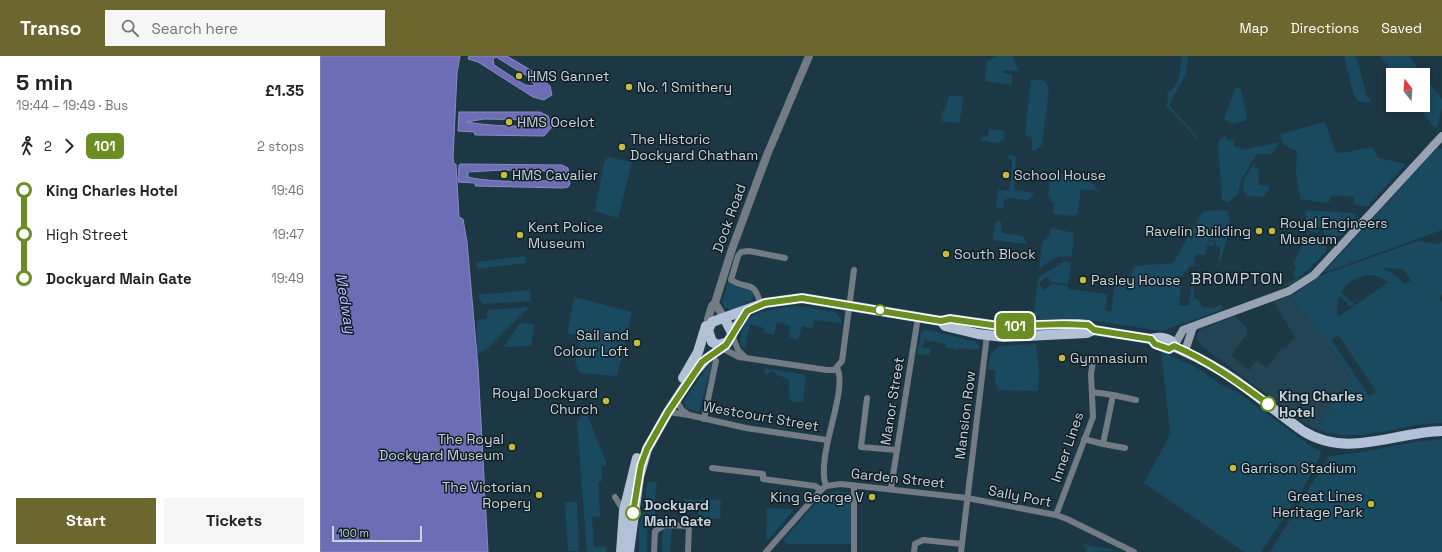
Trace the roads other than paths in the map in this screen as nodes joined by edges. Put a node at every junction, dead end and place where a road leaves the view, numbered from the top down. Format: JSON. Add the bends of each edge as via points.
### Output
{"nodes":[{"id":1,"x":809,"y":56,"type":"edge"},
{"id":2,"x":1442,"y":136,"type":"edge"},
{"id":3,"x":785,"y":258,"type":"dead end"},
{"id":4,"x":854,"y":270,"type":"dead end"},
{"id":5,"x":715,"y":303,"type":"junction"},
{"id":6,"x":761,"y":305,"type":"junction"},
{"id":7,"x":849,"y":305,"type":"junction"},
{"id":8,"x":747,"y":311,"type":"junction"},
{"id":9,"x":918,"y":317,"type":"junction"},
{"id":10,"x":724,"y":318,"type":"junction"},
{"id":11,"x":1025,"y":326,"type":"junction"},
{"id":12,"x":1194,"y":326,"type":"junction"},
{"id":13,"x":707,"y":329,"type":"junction"},
{"id":14,"x":988,"y":330,"type":"junction"},
{"id":15,"x":1094,"y":330,"type":"junction"},
{"id":16,"x":1026,"y":337,"type":"junction"},
{"id":17,"x":729,"y":339,"type":"junction"},
{"id":18,"x":1174,"y":346,"type":"junction"},
{"id":19,"x":1185,"y":351,"type":"junction"},
{"id":20,"x":745,"y":357,"type":"junction"},
{"id":21,"x":716,"y":361,"type":"dead end"},
{"id":22,"x":1094,"y":361,"type":"dead end"},
{"id":23,"x":837,"y":368,"type":"junction"},
{"id":24,"x":1092,"y":392,"type":"junction"},
{"id":25,"x":1114,"y":395,"type":"junction"},
{"id":26,"x":867,"y":398,"type":"dead end"},
{"id":27,"x":676,"y":400,"type":"junction"},
{"id":28,"x":1136,"y":400,"type":"dead end"},
{"id":29,"x":668,"y":412,"type":"junction"},
{"id":30,"x":690,"y":415,"type":"junction"},
{"id":31,"x":704,"y":419,"type":"junction"},
{"id":32,"x":1442,"y":431,"type":"edge"},
{"id":33,"x":1084,"y":439,"type":"junction"},
{"id":34,"x":827,"y":440,"type":"junction"},
{"id":35,"x":1103,"y":444,"type":"junction"},
{"id":36,"x":1125,"y":448,"type":"dead end"},
{"id":37,"x":897,"y":450,"type":"junction"},
{"id":38,"x":712,"y":468,"type":"dead end"},
{"id":39,"x":854,"y":486,"type":"junction"},
{"id":40,"x":824,"y":488,"type":"junction"},
{"id":41,"x":891,"y":488,"type":"junction"},
{"id":42,"x":967,"y":498,"type":"junction"},
{"id":43,"x":629,"y":507,"type":"junction"},
{"id":44,"x":1056,"y":515,"type":"junction"},
{"id":45,"x":689,"y":519,"type":"dead end"},
{"id":46,"x":689,"y":526,"type":"junction"},
{"id":47,"x":962,"y":544,"type":"junction"},
{"id":48,"x":621,"y":552,"type":"edge"},
{"id":49,"x":629,"y":552,"type":"edge"},
{"id":50,"x":654,"y":552,"type":"edge"},
{"id":51,"x":688,"y":552,"type":"edge"},
{"id":52,"x":766,"y":552,"type":"edge"},
{"id":53,"x":853,"y":552,"type":"edge"},
{"id":54,"x":914,"y":552,"type":"edge"},
{"id":55,"x":961,"y":552,"type":"edge"},
{"id":56,"x":1134,"y":552,"type":"edge"}],
"edges":[{"from":1,"to":5,"type":"street","name":"Dock Road","via":[[767,155]]},
{"from":2,"to":12,"type":"main road","via":[[1314,275],[1290,291]]},
{"from":3,"to":6,"type":"street","via":[[750,251],[739,253],[731,280],[752,287],[757,292]]},
{"from":4,"to":7,"type":"street"},
{"from":5,"to":10,"type":"street"},
{"from":5,"to":13,"type":"street","name":"Dock Road"},
{"from":6,"to":7,"type":"main road","via":[[802,298]]},
{"from":6,"to":8,"type":"main road"},
{"from":7,"to":9,"type":"main road"},
{"from":7,"to":23,"type":"street","via":[[842,361]]},
{"from":8,"to":10,"type":"main road"},
{"from":8,"to":17,"type":"main road"},
{"from":9,"to":14,"type":"main road","via":[[941,321],[945,326]]},
{"from":9,"to":37,"type":"street","name":"Manor Street"},
{"from":10,"to":13,"type":"main road","via":[[712,322]]},
{"from":10,"to":17,"type":"main road"},
{"from":11,"to":14,"type":"main road"},
{"from":11,"to":15,"type":"main road","via":[[1077,324],[1088,325]]},
{"from":11,"to":16,"type":"main road"},
{"from":12,"to":18,"type":"main road","via":[[1183,330]]},
{"from":12,"to":19,"type":"main road"},
{"from":13,"to":17,"type":"main road","via":[[714,344]]},
{"from":13,"to":43,"type":"main road","name":"Dock Road","via":[[694,361],[644,439],[634,465]]},
{"from":14,"to":16,"type":"main road"},
{"from":14,"to":42,"type":"street","name":"Mansion Row"},
{"from":15,"to":16,"type":"main road","via":[[1087,333]]},
{"from":15,"to":18,"type":"main road","via":[[1151,339],[1157,337],[1170,340]]},
{"from":17,"to":20,"type":"street"},
{"from":17,"to":20,"type":"street","via":[[739,357]]},
{"from":17,"to":27,"type":"main road","name":"Dock Road","via":[[702,362]]},
{"from":18,"to":19,"type":"main road"},
{"from":19,"to":32,"type":"main road","via":[[1232,378],[1303,430],[1328,442],[1358,444]]},
{"from":20,"to":23,"type":"street","via":[[827,370]]},
{"from":21,"to":31,"type":"street"},
{"from":22,"to":24,"type":"street","name":"Inner Lines","via":[[1091,374]]},
{"from":23,"to":34,"type":"street","via":[[840,375],[837,398]]},
{"from":24,"to":25,"type":"street"},
{"from":24,"to":33,"type":"street","name":"Inner Lines","via":[[1093,417]]},
{"from":25,"to":28,"type":"street"},
{"from":25,"to":35,"type":"street"},
{"from":26,"to":37,"type":"street","via":[[861,447]]},
{"from":27,"to":29,"type":"main road","name":"Dock Road"},
{"from":27,"to":30,"type":"street","name":"Westcourt Street","via":[[682,410]]},
{"from":29,"to":30,"type":"street","name":"Westcourt Street"},
{"from":29,"to":43,"type":"main road","name":"Dock Road","via":[[644,455]]},
{"from":30,"to":31,"type":"street","name":"Westcourt Street"},
{"from":31,"to":34,"type":"street","name":"Westcourt Street"},
{"from":33,"to":35,"type":"street"},
{"from":33,"to":44,"type":"street","name":"Inner Lines"},
{"from":34,"to":40,"type":"street"},
{"from":35,"to":36,"type":"street"},
{"from":37,"to":41,"type":"street","name":"Manor Street"},
{"from":38,"to":40,"type":"street","via":[[763,474],[763,479]]},
{"from":39,"to":40,"type":"street","name":"Garden Street","via":[[841,484]]},
{"from":39,"to":41,"type":"street","name":"Garden Street"},
{"from":39,"to":53,"type":"street"},
{"from":40,"to":52,"type":"street"},
{"from":41,"to":42,"type":"street","name":"Garden Street"},
{"from":42,"to":44,"type":"street","name":"Sally Port"},
{"from":42,"to":47,"type":"street","name":"Mansion Row"},
{"from":43,"to":48,"type":"main road","name":"Dock Road"},
{"from":43,"to":49,"type":"main road","name":"Dock Road"},
{"from":44,"to":56,"type":"street","name":"Sally Port","via":[[1067,518]]},
{"from":45,"to":46,"type":"street"},
{"from":46,"to":50,"type":"street","via":[[665,525],[657,528],[654,535]]},
{"from":46,"to":51,"type":"street"},
{"from":47,"to":54,"type":"street","via":[[923,540],[915,544]]},
{"from":47,"to":55,"type":"street","name":"Mansion Row"}]}
